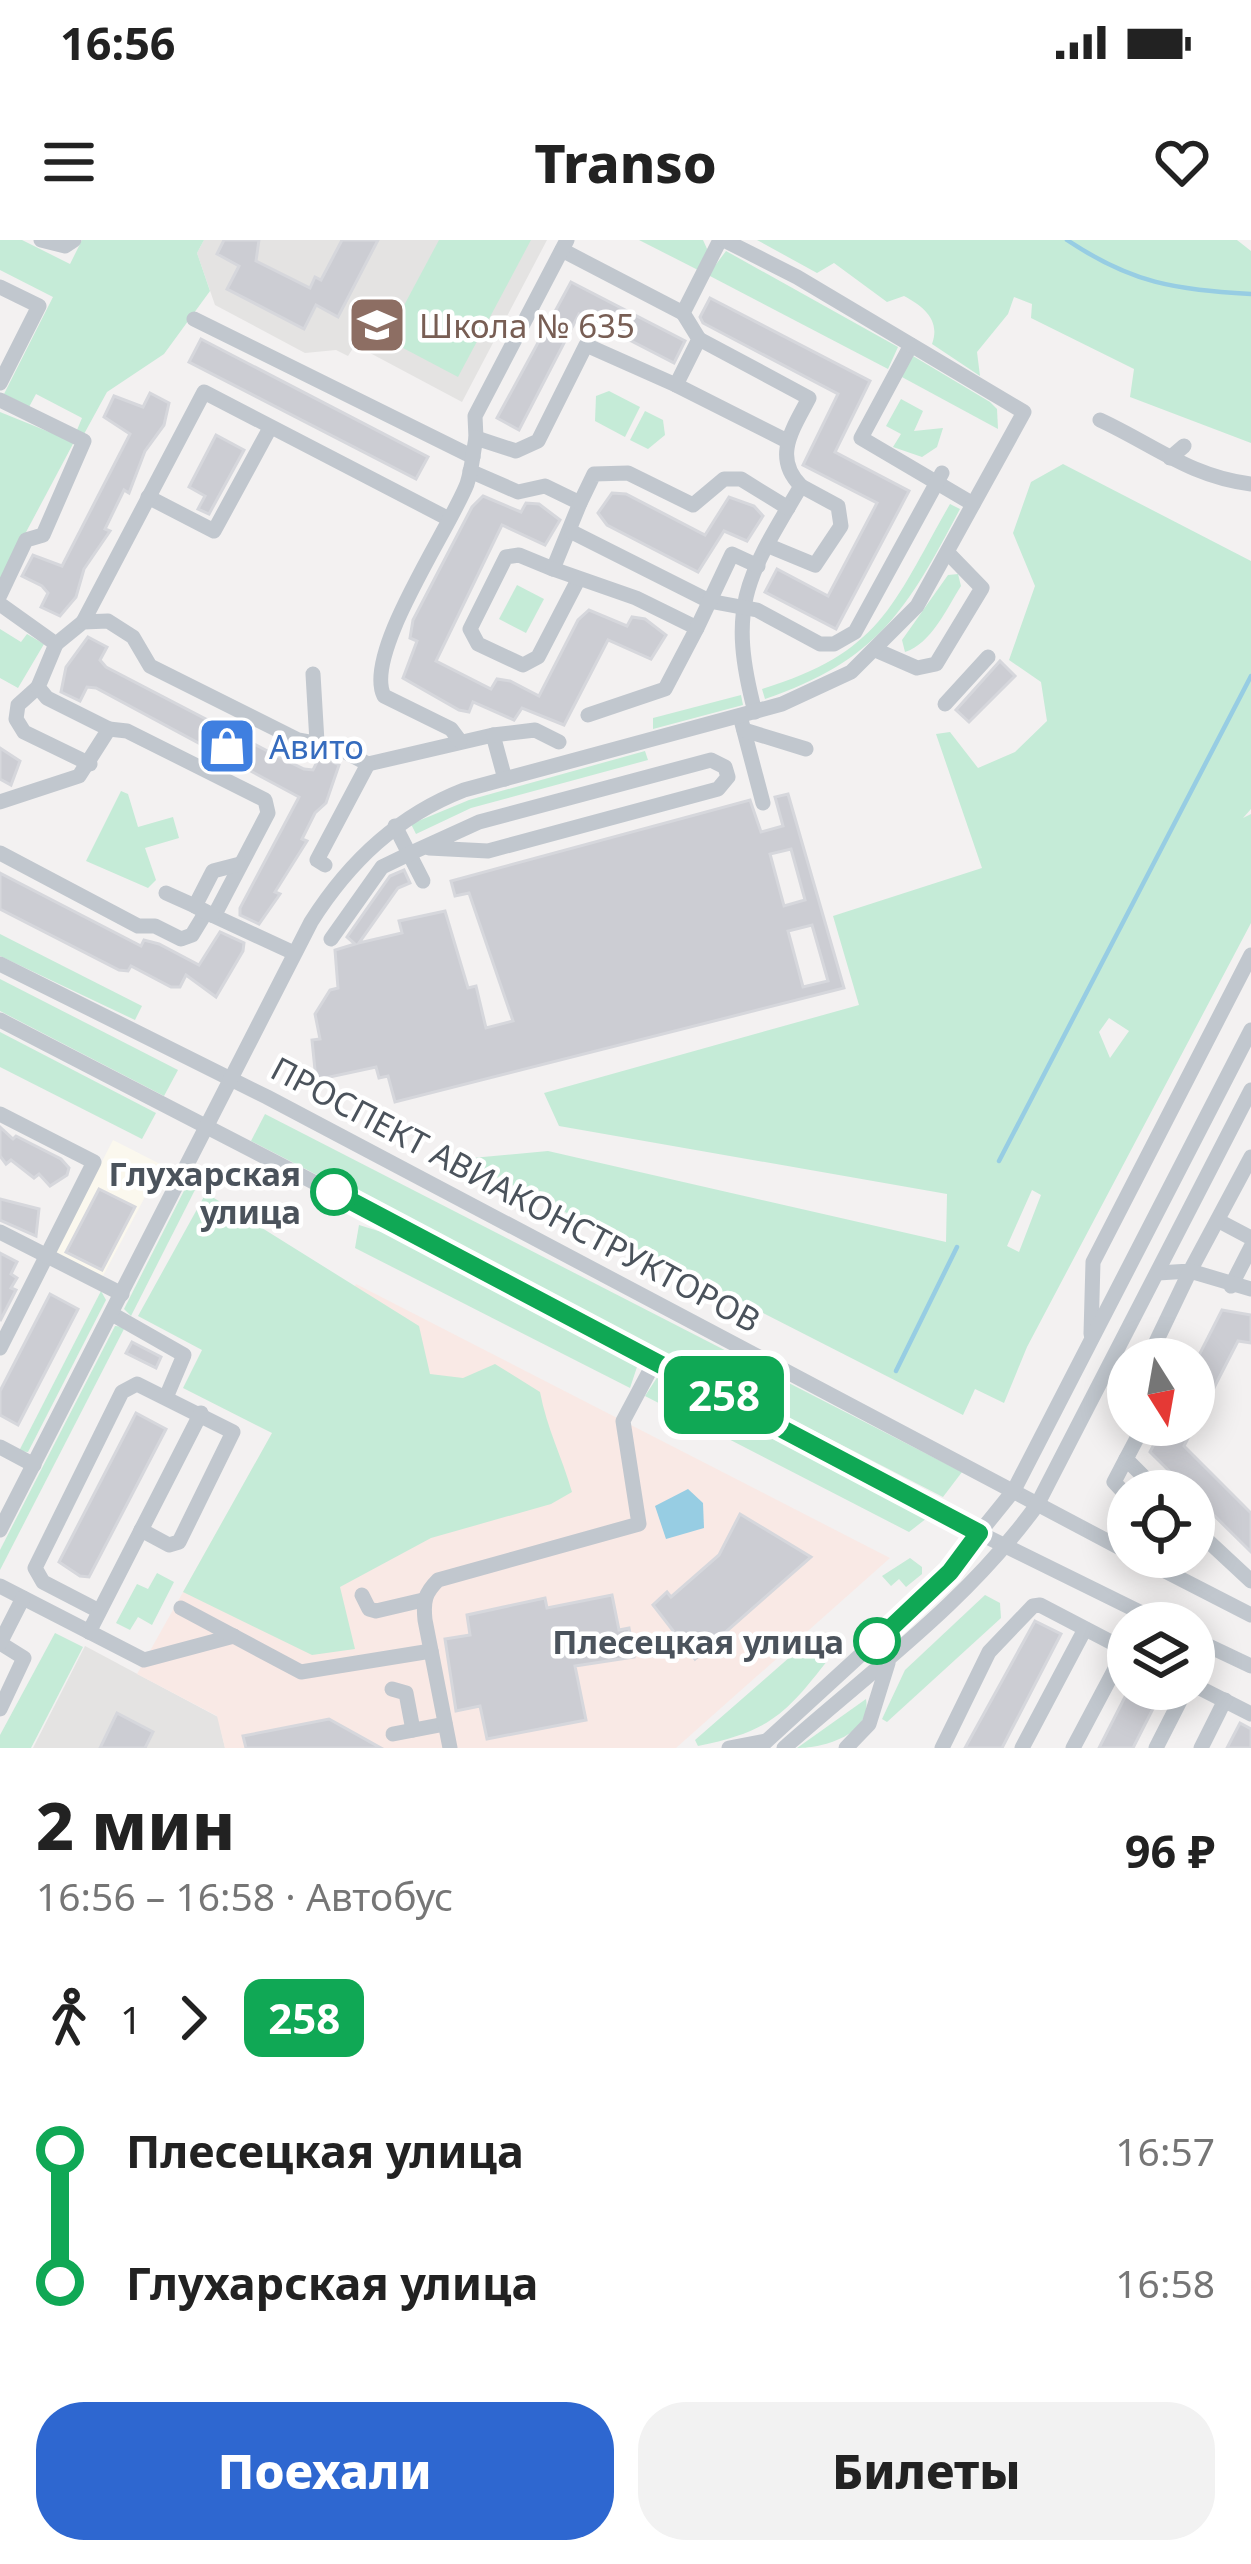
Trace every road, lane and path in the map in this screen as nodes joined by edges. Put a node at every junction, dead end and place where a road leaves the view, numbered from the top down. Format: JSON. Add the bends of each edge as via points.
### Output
{"nodes":[{"id":1,"x":41,"y":240,"type":"edge"},
{"id":2,"x":74,"y":240,"type":"edge"},
{"id":3,"x":722,"y":240,"type":"edge"},
{"id":4,"x":564,"y":245,"type":"edge"},
{"id":5,"x":0,"y":287,"type":"edge"},
{"id":6,"x":683,"y":313,"type":"junction"},
{"id":7,"x":194,"y":319,"type":"dead end"},
{"id":8,"x":699,"y":339,"type":"junction"},
{"id":9,"x":911,"y":345,"type":"junction"},
{"id":10,"x":0,"y":383,"type":"edge"},
{"id":11,"x":676,"y":385,"type":"junction"},
{"id":12,"x":0,"y":400,"type":"edge"},
{"id":13,"x":1100,"y":419,"type":"dead end"},
{"id":14,"x":271,"y":428,"type":"junction"},
{"id":15,"x":476,"y":438,"type":"junction"},
{"id":16,"x":787,"y":441,"type":"junction"},
{"id":17,"x":1184,"y":446,"type":"dead end"},
{"id":18,"x":1170,"y":458,"type":"junction"},
{"id":19,"x":472,"y":464,"type":"junction"},
{"id":20,"x":940,"y":477,"type":"junction"},
{"id":21,"x":1251,"y":484,"type":"edge"},
{"id":22,"x":801,"y":486,"type":"junction"},
{"id":23,"x":148,"y":497,"type":"junction"},
{"id":24,"x":580,"y":503,"type":"junction"},
{"id":25,"x":973,"y":504,"type":"junction"},
{"id":26,"x":788,"y":508,"type":"junction"},
{"id":27,"x":449,"y":519,"type":"junction"},
{"id":28,"x":572,"y":532,"type":"junction"},
{"id":29,"x":769,"y":546,"type":"junction"},
{"id":30,"x":948,"y":553,"type":"junction"},
{"id":31,"x":758,"y":566,"type":"junction"},
{"id":32,"x":553,"y":569,"type":"junction"},
{"id":33,"x":578,"y":580,"type":"junction"},
{"id":34,"x":0,"y":595,"type":"edge"},
{"id":35,"x":709,"y":601,"type":"junction"},
{"id":36,"x":0,"y":604,"type":"edge"},
{"id":37,"x":742,"y":607,"type":"junction"},
{"id":38,"x":83,"y":622,"type":"junction"},
{"id":39,"x":697,"y":628,"type":"junction"},
{"id":40,"x":56,"y":644,"type":"junction"},
{"id":41,"x":878,"y":651,"type":"junction"},
{"id":42,"x":988,"y":657,"type":"dead end"},
{"id":43,"x":936,"y":664,"type":"junction"},
{"id":44,"x":313,"y":674,"type":"dead end"},
{"id":45,"x":963,"y":685,"type":"junction"},
{"id":46,"x":38,"y":687,"type":"junction"},
{"id":47,"x":945,"y":704,"type":"dead end"},
{"id":48,"x":588,"y":715,"type":"dead end"},
{"id":49,"x":746,"y":719,"type":"junction"},
{"id":50,"x":109,"y":729,"type":"junction"},
{"id":51,"x":493,"y":735,"type":"junction"},
{"id":52,"x":460,"y":741,"type":"junction"},
{"id":53,"x":317,"y":742,"type":"junction"},
{"id":54,"x":559,"y":742,"type":"dead end"},
{"id":55,"x":806,"y":749,"type":"dead end"},
{"id":56,"x":90,"y":764,"type":"junction"},
{"id":57,"x":368,"y":764,"type":"junction"},
{"id":58,"x":505,"y":779,"type":"junction"},
{"id":59,"x":0,"y":802,"type":"edge"},
{"id":60,"x":763,"y":803,"type":"dead end"},
{"id":61,"x":395,"y":826,"type":"junction"},
{"id":62,"x":429,"y":848,"type":"junction"},
{"id":63,"x":0,"y":853,"type":"edge"},
{"id":64,"x":411,"y":853,"type":"junction"},
{"id":65,"x":325,"y":865,"type":"dead end"},
{"id":66,"x":423,"y":880,"type":"dead end"},
{"id":67,"x":166,"y":893,"type":"dead end"},
{"id":68,"x":324,"y":901,"type":"junction"},
{"id":69,"x":205,"y":912,"type":"junction"},
{"id":70,"x":346,"y":914,"type":"junction"},
{"id":71,"x":331,"y":939,"type":"dead end"},
{"id":72,"x":295,"y":953,"type":"junction"},
{"id":73,"x":1251,"y":955,"type":"edge"},
{"id":74,"x":0,"y":964,"type":"edge"},
{"id":75,"x":0,"y":1020,"type":"edge"},
{"id":76,"x":1251,"y":1030,"type":"edge"},
{"id":77,"x":231,"y":1080,"type":"junction"},
{"id":78,"x":1251,"y":1090,"type":"edge"},
{"id":79,"x":0,"y":1114,"type":"edge"},
{"id":80,"x":206,"y":1126,"type":"junction"},
{"id":81,"x":1250,"y":1163,"type":"edge"},
{"id":82,"x":1219,"y":1221,"type":"junction"},
{"id":83,"x":0,"y":1232,"type":"edge"},
{"id":84,"x":1251,"y":1238,"type":"edge"},
{"id":85,"x":1251,"y":1247,"type":"edge"},
{"id":86,"x":47,"y":1256,"type":"junction"},
{"id":87,"x":1190,"y":1271,"type":"junction"},
{"id":88,"x":1157,"y":1273,"type":"junction"},
{"id":89,"x":1231,"y":1286,"type":"junction"},
{"id":90,"x":1251,"y":1289,"type":"edge"},
{"id":91,"x":122,"y":1294,"type":"junction"},
{"id":92,"x":112,"y":1314,"type":"junction"},
{"id":93,"x":1158,"y":1338,"type":"edge"},
{"id":94,"x":1091,"y":1340,"type":"junction"},
{"id":95,"x":0,"y":1348,"type":"edge"},
{"id":96,"x":656,"y":1359,"type":"junction"},
{"id":97,"x":167,"y":1396,"type":"junction"},
{"id":98,"x":201,"y":1413,"type":"junction"},
{"id":99,"x":1133,"y":1446,"type":"edge"},
{"id":100,"x":0,"y":1447,"type":"edge"},
{"id":101,"x":1126,"y":1459,"type":"junction"},
{"id":102,"x":34,"y":1465,"type":"junction"},
{"id":103,"x":1120,"y":1470,"type":"edge"},
{"id":104,"x":1137,"y":1470,"type":"edge"},
{"id":105,"x":1014,"y":1490,"type":"junction"},
{"id":106,"x":1037,"y":1505,"type":"junction"},
{"id":107,"x":141,"y":1530,"type":"junction"},
{"id":108,"x":0,"y":1531,"type":"edge"},
{"id":109,"x":979,"y":1533,"type":"junction"},
{"id":110,"x":1107,"y":1541,"type":"edge"},
{"id":111,"x":1007,"y":1546,"type":"junction"},
{"id":112,"x":1215,"y":1548,"type":"edge"},
{"id":113,"x":1178,"y":1578,"type":"edge"},
{"id":114,"x":1251,"y":1581,"type":"edge"},
{"id":115,"x":0,"y":1586,"type":"edge"},
{"id":116,"x":362,"y":1595,"type":"dead end"},
{"id":117,"x":23,"y":1598,"type":"junction"},
{"id":118,"x":423,"y":1600,"type":"junction"},
{"id":119,"x":1120,"y":1602,"type":"edge"},
{"id":120,"x":181,"y":1608,"type":"dead end"},
{"id":121,"x":99,"y":1611,"type":"junction"},
{"id":122,"x":1251,"y":1616,"type":"edge"},
{"id":123,"x":1084,"y":1629,"type":"junction"},
{"id":124,"x":88,"y":1632,"type":"junction"},
{"id":125,"x":234,"y":1636,"type":"junction"},
{"id":126,"x":1107,"y":1640,"type":"edge"},
{"id":127,"x":0,"y":1643,"type":"edge"},
{"id":128,"x":1215,"y":1649,"type":"edge"},
{"id":129,"x":430,"y":1651,"type":"junction"},
{"id":130,"x":888,"y":1663,"type":"junction"},
{"id":131,"x":1251,"y":1666,"type":"edge"},
{"id":132,"x":1107,"y":1686,"type":"edge"},
{"id":133,"x":392,"y":1689,"type":"dead end"},
{"id":134,"x":1215,"y":1696,"type":"edge"},
{"id":135,"x":1225,"y":1700,"type":"junction"},
{"id":136,"x":0,"y":1709,"type":"edge"},
{"id":137,"x":1177,"y":1710,"type":"edge"},
{"id":138,"x":1251,"y":1714,"type":"edge"},
{"id":139,"x":445,"y":1724,"type":"junction"},
{"id":140,"x":413,"y":1730,"type":"junction"},
{"id":141,"x":393,"y":1734,"type":"dead end"},
{"id":142,"x":762,"y":1745,"type":"edge"},
{"id":143,"x":450,"y":1748,"type":"edge"},
{"id":144,"x":729,"y":1748,"type":"edge"},
{"id":145,"x":784,"y":1748,"type":"edge"},
{"id":146,"x":846,"y":1748,"type":"edge"},
{"id":147,"x":942,"y":1748,"type":"edge"},
{"id":148,"x":1022,"y":1748,"type":"edge"},
{"id":149,"x":1073,"y":1748,"type":"edge"},
{"id":150,"x":1156,"y":1748,"type":"edge"},
{"id":151,"x":1201,"y":1748,"type":"edge"}],
"edges":[{"from":1,"to":2,"type":"street"},
{"from":3,"to":6,"type":"street"},
{"from":3,"to":9,"type":"street"},
{"from":4,"to":6,"type":"street"},
{"from":4,"to":15,"type":"street","via":[[475,416]]},
{"from":5,"to":10,"type":"street","via":[[39,306]]},
{"from":6,"to":8,"type":"street"},
{"from":7,"to":19,"type":"street"},
{"from":8,"to":11,"type":"street"},
{"from":8,"to":16,"type":"street","via":[[809,398]]},
{"from":9,"to":20,"type":"street","via":[[862,438]]},
{"from":9,"to":25,"type":"street","via":[[1024,412]]},
{"from":11,"to":15,"type":"street","via":[[586,345],[538,442],[516,451]]},
{"from":11,"to":16,"type":"street"},
{"from":12,"to":34,"type":"street","via":[[84,441],[43,535],[26,540]]},
{"from":13,"to":18,"type":"street"},
{"from":14,"to":23,"type":"street","via":[[214,531]]},
{"from":14,"to":23,"type":"street","via":[[204,392]]},
{"from":14,"to":27,"type":"street"},
{"from":15,"to":19,"type":"street"},
{"from":16,"to":22,"type":"street","via":[[784,459]]},
{"from":17,"to":18,"type":"street"},
{"from":18,"to":21,"type":"street","via":[[1199,475]]},
{"from":19,"to":24,"type":"street","via":[[518,492],[544,486]]},
{"from":19,"to":27,"type":"street"},
{"from":20,"to":25,"type":"street"},
{"from":20,"to":37,"type":"street","via":[[846,639],[820,644]]},
{"from":22,"to":26,"type":"street"},
{"from":22,"to":29,"type":"street","via":[[838,506],[841,526],[815,565]]},
{"from":23,"to":38,"type":"street"},
{"from":24,"to":26,"type":"street","via":[[594,474],[612,469],[692,505],[724,479],[741,479]]},
{"from":24,"to":28,"type":"street"},
{"from":25,"to":30,"type":"street"},
{"from":26,"to":29,"type":"street"},
{"from":27,"to":52,"type":"street","via":[[400,611],[378,685]]},
{"from":28,"to":32,"type":"street"},
{"from":28,"to":35,"type":"street"},
{"from":29,"to":31,"type":"street"},
{"from":30,"to":41,"type":"street"},
{"from":30,"to":43,"type":"street","via":[[982,589]]},
{"from":31,"to":35,"type":"street","via":[[732,554]]},
{"from":31,"to":37,"type":"street"},
{"from":32,"to":33,"type":"street"},
{"from":32,"to":33,"type":"street","via":[[506,557],[470,629],[478,644],[523,665],[538,656]]},
{"from":33,"to":39,"type":"street"},
{"from":35,"to":37,"type":"street"},
{"from":35,"to":39,"type":"street"},
{"from":36,"to":40,"type":"street"},
{"from":37,"to":49,"type":"street"},
{"from":38,"to":40,"type":"street"},
{"from":38,"to":53,"type":"street","via":[[108,622],[133,637],[149,667]]},
{"from":39,"to":48,"type":"street","via":[[665,689]]},
{"from":40,"to":46,"type":"street"},
{"from":41,"to":43,"type":"street","via":[[917,668]]},
{"from":41,"to":49,"type":"street","via":[[817,690]]},
{"from":42,"to":45,"type":"street"},
{"from":43,"to":45,"type":"street"},
{"from":44,"to":53,"type":"street"},
{"from":45,"to":47,"type":"street"},
{"from":46,"to":50,"type":"street"},
{"from":46,"to":56,"type":"street","via":[[18,705],[24,732]]},
{"from":49,"to":55,"type":"street"},
{"from":49,"to":58,"type":"street"},
{"from":49,"to":60,"type":"street"},
{"from":50,"to":56,"type":"street"},
{"from":50,"to":69,"type":"street","via":[[266,800],[268,813],[240,865],[213,871]]},
{"from":51,"to":52,"type":"street"},
{"from":51,"to":54,"type":"street","via":[[535,730]]},
{"from":51,"to":58,"type":"street"},
{"from":52,"to":57,"type":"street"},
{"from":53,"to":57,"type":"street"},
{"from":56,"to":59,"type":"street","via":[[79,776]]},
{"from":57,"to":65,"type":"street","via":[[317,860]]},
{"from":58,"to":61,"type":"street","via":[[434,802]]},
{"from":61,"to":64,"type":"street"},
{"from":61,"to":68,"type":"street"},
{"from":62,"to":62,"type":"street","via":[[479,822],[711,760],[728,776],[718,789],[488,851]]},
{"from":62,"to":64,"type":"street"},
{"from":63,"to":69,"type":"street","via":[[138,926],[181,938],[192,935]]},
{"from":64,"to":66,"type":"street"},
{"from":64,"to":70,"type":"street","via":[[382,867]]},
{"from":67,"to":69,"type":"street"},
{"from":68,"to":70,"type":"street"},
{"from":68,"to":72,"type":"street"},
{"from":69,"to":72,"type":"street"},
{"from":70,"to":71,"type":"street"},
{"from":72,"to":77,"type":"street"},
{"from":73,"to":94,"type":"street","via":[[1093,1262]]},
{"from":74,"to":77,"type":"street","name":"ПРОСПЕКТ АВИАКОНСТРУКТОРОВ"},
{"from":75,"to":80,"type":"street"},
{"from":76,"to":94,"type":"street"},
{"from":77,"to":80,"type":"street"},
{"from":77,"to":105,"type":"street","name":"ПРОСПЕКТ АВИАКОНСТРУКТОРОВ"},
{"from":78,"to":88,"type":"street"},
{"from":79,"to":86,"type":"street","via":[[94,1162]]},
{"from":80,"to":91,"type":"street"},
{"from":80,"to":96,"type":"street"},
{"from":81,"to":82,"type":"street"},
{"from":82,"to":84,"type":"street"},
{"from":82,"to":87,"type":"street"},
{"from":83,"to":86,"type":"street"},
{"from":85,"to":89,"type":"street"},
{"from":86,"to":91,"type":"street"},
{"from":86,"to":95,"type":"street"},
{"from":87,"to":88,"type":"street"},
{"from":87,"to":89,"type":"street"},
{"from":87,"to":93,"type":"street"},
{"from":88,"to":106,"type":"street"},
{"from":89,"to":90,"type":"street"},
{"from":91,"to":92,"type":"street"},
{"from":92,"to":97,"type":"street","via":[[184,1355]]},
{"from":92,"to":102,"type":"street"},
{"from":94,"to":105,"type":"street"},
{"from":96,"to":109,"type":"street"},
{"from":96,"to":118,"type":"street","via":[[623,1420],[639,1524],[438,1580]]},
{"from":97,"to":98,"type":"street"},
{"from":97,"to":121,"type":"street","via":[[146,1384],[122,1392],[36,1559],[44,1582]]},
{"from":98,"to":107,"type":"street"},
{"from":98,"to":107,"type":"street","via":[[229,1427],[232,1438],[190,1521],[174,1545]]},
{"from":99,"to":101,"type":"street"},
{"from":100,"to":102,"type":"street"},
{"from":101,"to":103,"type":"street"},
{"from":101,"to":104,"type":"street"},
{"from":102,"to":108,"type":"street"},
{"from":105,"to":106,"type":"street","name":"ПРОСПЕКТ АВИАКОНСТРУКТОРОВ"},
{"from":105,"to":109,"type":"street"},
{"from":106,"to":110,"type":"street","name":"ПРОСПЕКТ АВИАКОНСТРУКТОРОВ"},
{"from":106,"to":111,"type":"street"},
{"from":107,"to":121,"type":"street"},
{"from":109,"to":111,"type":"street"},
{"from":109,"to":142,"type":"street","via":[[938,1584]]},
{"from":111,"to":119,"type":"street"},
{"from":111,"to":130,"type":"street"},
{"from":112,"to":114,"type":"street"},
{"from":113,"to":122,"type":"street"},
{"from":115,"to":117,"type":"street"},
{"from":116,"to":118,"type":"street","via":[[376,1611]]},
{"from":117,"to":124,"type":"street"},
{"from":117,"to":127,"type":"street"},
{"from":118,"to":129,"type":"street"},
{"from":120,"to":125,"type":"street"},
{"from":121,"to":124,"type":"street"},
{"from":123,"to":126,"type":"street"},
{"from":123,"to":147,"type":"street","via":[[1040,1605],[1024,1614],[988,1652]]},
{"from":123,"to":148,"type":"street"},
{"from":124,"to":125,"type":"street","via":[[149,1661]]},
{"from":125,"to":129,"type":"street","via":[[302,1672]]},
{"from":127,"to":136,"type":"street","via":[[24,1658]]},
{"from":128,"to":131,"type":"street"},
{"from":129,"to":139,"type":"street"},
{"from":130,"to":145,"type":"street"},
{"from":130,"to":146,"type":"street","via":[[869,1724]]},
{"from":132,"to":149,"type":"street"},
{"from":133,"to":140,"type":"street","via":[[406,1693]]},
{"from":134,"to":135,"type":"street"},
{"from":135,"to":138,"type":"street"},
{"from":135,"to":151,"type":"street"},
{"from":137,"to":150,"type":"street"},
{"from":139,"to":140,"type":"street"},
{"from":139,"to":143,"type":"street"},
{"from":140,"to":141,"type":"street"},
{"from":142,"to":144,"type":"street"}]}
